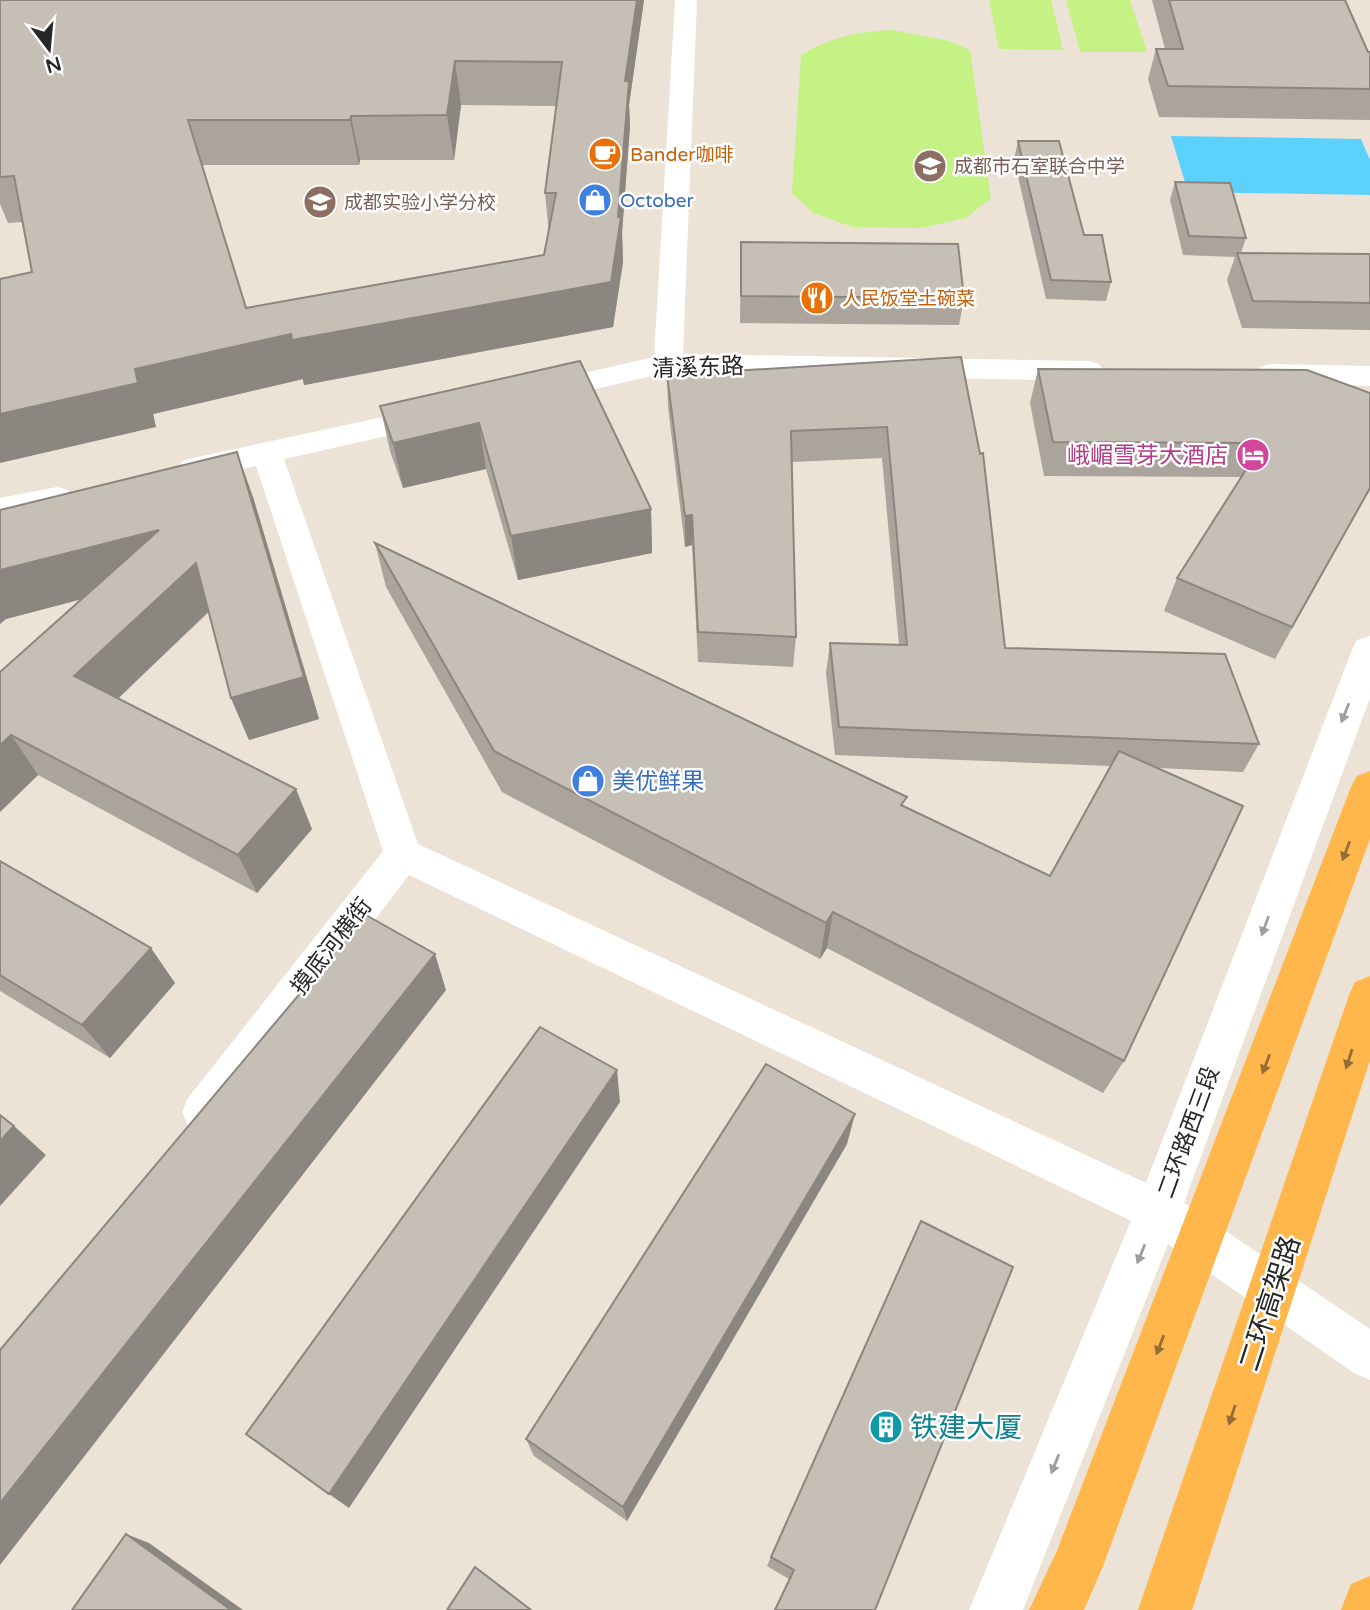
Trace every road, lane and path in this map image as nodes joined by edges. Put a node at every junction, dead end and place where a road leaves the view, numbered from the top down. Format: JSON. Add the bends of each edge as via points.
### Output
{"nodes":[{"id":1,"x":685,"y":0,"type":"edge"},
{"id":2,"x":668,"y":363,"type":"junction"},
{"id":3,"x":1122,"y":371,"type":"edge"},
{"id":4,"x":1246,"y":374,"type":"edge"},
{"id":5,"x":1370,"y":376,"type":"edge"},
{"id":6,"x":508,"y":399,"type":"edge"},
{"id":7,"x":468,"y":408,"type":"edge"},
{"id":8,"x":267,"y":454,"type":"junction"},
{"id":9,"x":160,"y":476,"type":"edge"},
{"id":10,"x":80,"y":493,"type":"edge"},
{"id":11,"x":0,"y":509,"type":"edge"},
{"id":12,"x":1370,"y":650,"type":"edge"},
{"id":13,"x":1370,"y":787,"type":"edge"},
{"id":14,"x":403,"y":854,"type":"junction"},
{"id":15,"x":1370,"y":995,"type":"edge"},
{"id":16,"x":180,"y":1141,"type":"edge"},
{"id":17,"x":1158,"y":1211,"type":"junction"},
{"id":18,"x":1370,"y":1357,"type":"edge"},
{"id":19,"x":1066,"y":1588,"type":"edge"},
{"id":20,"x":1370,"y":1603,"type":"edge"},
{"id":21,"x":996,"y":1610,"type":"edge"},
{"id":22,"x":1165,"y":1610,"type":"edge"},
{"id":23,"x":1368,"y":1610,"type":"edge"}],
"edges":[{"from":1,"to":2,"type":"street"},
{"from":2,"to":3,"type":"street","name":"清溪东路"},
{"from":2,"to":6,"type":"street","name":"清溪东路"},
{"from":4,"to":5,"type":"street"},
{"from":7,"to":8,"type":"street"},
{"from":8,"to":9,"type":"street"},
{"from":8,"to":14,"type":"street"},
{"from":10,"to":11,"type":"street"},
{"from":12,"to":17,"type":"main road","name":"二环路西三段","one_way":true},
{"from":13,"to":19,"type":"highway","one_way":true},
{"from":14,"to":16,"type":"street","name":"摸底河横街"},
{"from":14,"to":17,"type":"street"},
{"from":15,"to":22,"type":"highway","name":"二环高架路","one_way":true},
{"from":17,"to":18,"type":"street"},
{"from":17,"to":21,"type":"main road","name":"二环路西三段","one_way":true},
{"from":20,"to":23,"type":"highway"}]}
